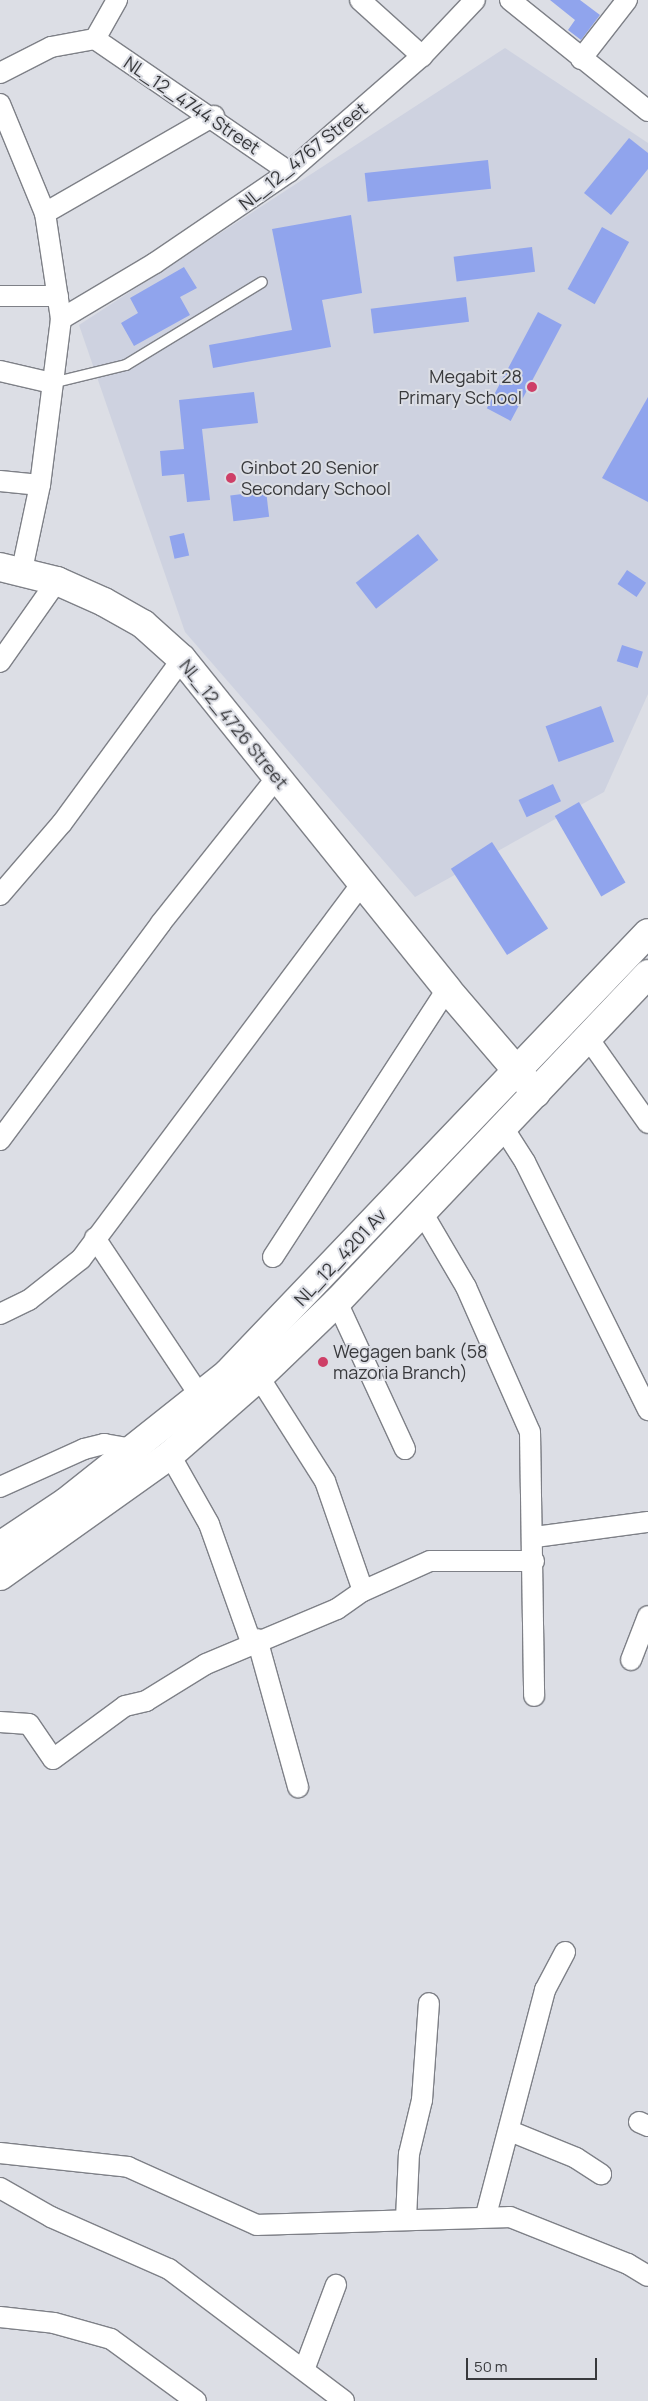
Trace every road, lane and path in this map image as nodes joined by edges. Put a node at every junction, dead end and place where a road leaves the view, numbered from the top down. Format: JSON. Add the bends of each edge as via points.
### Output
{"nodes":[{"id":1,"x":118,"y":0,"type":"edge"},
{"id":2,"x":360,"y":0,"type":"edge"},
{"id":3,"x":475,"y":0,"type":"edge"},
{"id":4,"x":510,"y":0,"type":"edge"},
{"id":5,"x":627,"y":0,"type":"edge"},
{"id":6,"x":95,"y":39,"type":"junction"},
{"id":7,"x":422,"y":56,"type":"junction"},
{"id":8,"x":581,"y":59,"type":"junction"},
{"id":9,"x":0,"y":73,"type":"edge"},
{"id":10,"x":0,"y":104,"type":"edge"},
{"id":11,"x":648,"y":111,"type":"edge"},
{"id":12,"x":214,"y":116,"type":"junction"},
{"id":13,"x":289,"y":172,"type":"junction"},
{"id":14,"x":45,"y":213,"type":"junction"},
{"id":15,"x":262,"y":282,"type":"dead end"},
{"id":16,"x":0,"y":296,"type":"edge"},
{"id":17,"x":58,"y":296,"type":"junction"},
{"id":18,"x":61,"y":319,"type":"junction"},
{"id":19,"x":0,"y":371,"type":"edge"},
{"id":20,"x":52,"y":383,"type":"junction"},
{"id":21,"x":0,"y":481,"type":"edge"},
{"id":22,"x":40,"y":485,"type":"junction"},
{"id":23,"x":11,"y":568,"type":"edge"},
{"id":24,"x":57,"y":581,"type":"junction"},
{"id":25,"x":182,"y":659,"type":"junction"},
{"id":26,"x":0,"y":662,"type":"edge"},
{"id":27,"x":277,"y":777,"type":"junction"},
{"id":28,"x":363,"y":882,"type":"junction"},
{"id":29,"x":0,"y":895,"type":"edge"},
{"id":30,"x":648,"y":933,"type":"edge"},
{"id":31,"x":648,"y":974,"type":"edge"},
{"id":32,"x":447,"y":989,"type":"junction"},
{"id":33,"x":588,"y":1038,"type":"junction"},
{"id":34,"x":516,"y":1072,"type":"junction"},
{"id":35,"x":536,"y":1092,"type":"junction"},
{"id":36,"x":7,"y":1116,"type":"edge"},
{"id":37,"x":648,"y":1123,"type":"edge"},
{"id":38,"x":502,"y":1126,"type":"junction"},
{"id":39,"x":0,"y":1140,"type":"edge"},
{"id":40,"x":422,"y":1212,"type":"junction"},
{"id":41,"x":95,"y":1238,"type":"junction"},
{"id":42,"x":273,"y":1257,"type":"dead end"},
{"id":43,"x":337,"y":1302,"type":"junction"},
{"id":44,"x":0,"y":1314,"type":"edge"},
{"id":45,"x":259,"y":1378,"type":"junction"},
{"id":46,"x":643,"y":1383,"type":"edge"},
{"id":47,"x":200,"y":1396,"type":"junction"},
{"id":48,"x":648,"y":1410,"type":"edge"},
{"id":49,"x":132,"y":1450,"type":"junction"},
{"id":50,"x":405,"y":1450,"type":"dead end"},
{"id":51,"x":170,"y":1455,"type":"junction"},
{"id":52,"x":0,"y":1487,"type":"edge"},
{"id":53,"x":648,"y":1522,"type":"edge"},
{"id":54,"x":535,"y":1537,"type":"junction"},
{"id":55,"x":0,"y":1546,"type":"edge"},
{"id":56,"x":534,"y":1561,"type":"junction"},
{"id":57,"x":0,"y":1576,"type":"edge"},
{"id":58,"x":363,"y":1591,"type":"junction"},
{"id":59,"x":648,"y":1616,"type":"edge"},
{"id":60,"x":254,"y":1640,"type":"junction"},
{"id":61,"x":631,"y":1660,"type":"dead end"},
{"id":62,"x":534,"y":1696,"type":"dead end"},
{"id":63,"x":0,"y":1722,"type":"edge"},
{"id":64,"x":298,"y":1787,"type":"dead end"},
{"id":65,"x":565,"y":1952,"type":"dead end"},
{"id":66,"x":429,"y":2003,"type":"dead end"},
{"id":67,"x":510,"y":2132,"type":"junction"},
{"id":68,"x":0,"y":2153,"type":"edge"},
{"id":69,"x":601,"y":2174,"type":"dead end"},
{"id":70,"x":0,"y":2188,"type":"edge"},
{"id":71,"x":486,"y":2215,"type":"junction"},
{"id":72,"x":406,"y":2219,"type":"junction"},
{"id":73,"x":648,"y":2276,"type":"edge"},
{"id":74,"x":336,"y":2285,"type":"dead end"},
{"id":75,"x":0,"y":2317,"type":"edge"},
{"id":76,"x":304,"y":2370,"type":"junction"},
{"id":77,"x":196,"y":2401,"type":"edge"},
{"id":78,"x":344,"y":2401,"type":"edge"}],
"edges":[{"from":1,"to":6,"type":"street"},
{"from":2,"to":7,"type":"street"},
{"from":3,"to":7,"type":"street","name":"NL_12_4767 Street"},
{"from":4,"to":8,"type":"street"},
{"from":5,"to":8,"type":"street"},
{"from":6,"to":9,"type":"street","via":[[51,47]]},
{"from":6,"to":12,"type":"street","name":"NL_12_4744 Street"},
{"from":7,"to":13,"type":"street","name":"NL_12_4767 Street"},
{"from":8,"to":11,"type":"street"},
{"from":10,"to":14,"type":"street","name":"NL_12_4726 Street"},
{"from":12,"to":13,"type":"street","name":"NL_12_4744 Street"},
{"from":12,"to":14,"type":"street"},
{"from":13,"to":18,"type":"street","name":"NL_12_4767 Street","via":[[155,263]]},
{"from":14,"to":17,"type":"street","name":"NL_12_4726 Street"},
{"from":15,"to":20,"type":"lane","via":[[126,365]]},
{"from":16,"to":17,"type":"street"},
{"from":17,"to":18,"type":"street","name":"NL_12_4726 Street"},
{"from":18,"to":20,"type":"street","name":"NL_12_4726 Street"},
{"from":19,"to":20,"type":"street"},
{"from":20,"to":22,"type":"street","name":"NL_12_4726 Street"},
{"from":21,"to":22,"type":"street"},
{"from":22,"to":23,"type":"street","name":"NL_12_4726 Street"},
{"from":23,"to":24,"type":"main road","name":"NL_12_4726 Street"},
{"from":24,"to":25,"type":"main road","name":"NL_12_4726 Street","via":[[143,624]]},
{"from":24,"to":26,"type":"street"},
{"from":25,"to":27,"type":"main road","name":"NL_12_4726 Street"},
{"from":25,"to":29,"type":"street","via":[[62,823]]},
{"from":27,"to":28,"type":"main road","name":"NL_12_4726 Street"},
{"from":27,"to":36,"type":"street"},
{"from":28,"to":32,"type":"main road","name":"NL_12_4726 Street"},
{"from":28,"to":41,"type":"street"},
{"from":30,"to":34,"type":"main road","name":"NL_12_4201 Av"},
{"from":31,"to":33,"type":"main road","name":"NL_12_4201 Av"},
{"from":32,"to":34,"type":"main road","name":"NL_12_4726 Street"},
{"from":32,"to":42,"type":"street"},
{"from":33,"to":35,"type":"main road","name":"NL_12_4201 Av"},
{"from":33,"to":37,"type":"street"},
{"from":34,"to":35,"type":"main road","name":"NL_12_4726 Street"},
{"from":34,"to":47,"type":"main road","name":"NL_12_4201 Av","via":[[284,1317]]},
{"from":35,"to":38,"type":"main road","name":"NL_12_4201 Av"},
{"from":36,"to":39,"type":"street"},
{"from":38,"to":40,"type":"main road","name":"NL_12_4201 Av"},
{"from":38,"to":46,"type":"street","via":[[525,1162]]},
{"from":40,"to":43,"type":"main road","name":"NL_12_4201 Av"},
{"from":40,"to":54,"type":"street","via":[[466,1287],[524,1410],[534,1454]]},
{"from":41,"to":44,"type":"street","via":[[60,1279]]},
{"from":41,"to":47,"type":"street"},
{"from":43,"to":45,"type":"main road","name":"NL_12_4201 Av"},
{"from":43,"to":50,"type":"street"},
{"from":45,"to":51,"type":"main road","name":"NL_12_4201 Av"},
{"from":45,"to":58,"type":"street","via":[[325,1481]]},
{"from":46,"to":48,"type":"street"},
{"from":47,"to":49,"type":"main road","name":"NL_12_4201 Av"},
{"from":49,"to":52,"type":"street","via":[[104,1444],[84,1449]]},
{"from":49,"to":55,"type":"main road","name":"NL_12_4201 Av"},
{"from":51,"to":57,"type":"main road","name":"NL_12_4201 Av"},
{"from":51,"to":60,"type":"street","via":[[209,1524]]},
{"from":53,"to":54,"type":"street"},
{"from":54,"to":56,"type":"street"},
{"from":56,"to":58,"type":"street","via":[[430,1561]]},
{"from":56,"to":62,"type":"street"},
{"from":58,"to":60,"type":"street","via":[[316,1618]]},
{"from":59,"to":61,"type":"street"},
{"from":60,"to":63,"type":"street","via":[[146,1701],[125,1706],[53,1759],[29,1724]]},
{"from":60,"to":64,"type":"street"},
{"from":65,"to":67,"type":"street","via":[[545,1990]]},
{"from":66,"to":72,"type":"street","via":[[422,2100],[409,2154]]},
{"from":67,"to":69,"type":"street","via":[[576,2158]]},
{"from":67,"to":71,"type":"street"},
{"from":68,"to":72,"type":"street","via":[[128,2167],[257,2225]]},
{"from":70,"to":76,"type":"street","via":[[51,2216],[169,2269]]},
{"from":71,"to":72,"type":"street"},
{"from":71,"to":73,"type":"street","via":[[510,2217]]},
{"from":74,"to":76,"type":"street"},
{"from":75,"to":77,"type":"street","via":[[54,2322],[111,2339]]},
{"from":76,"to":78,"type":"street"}]}
